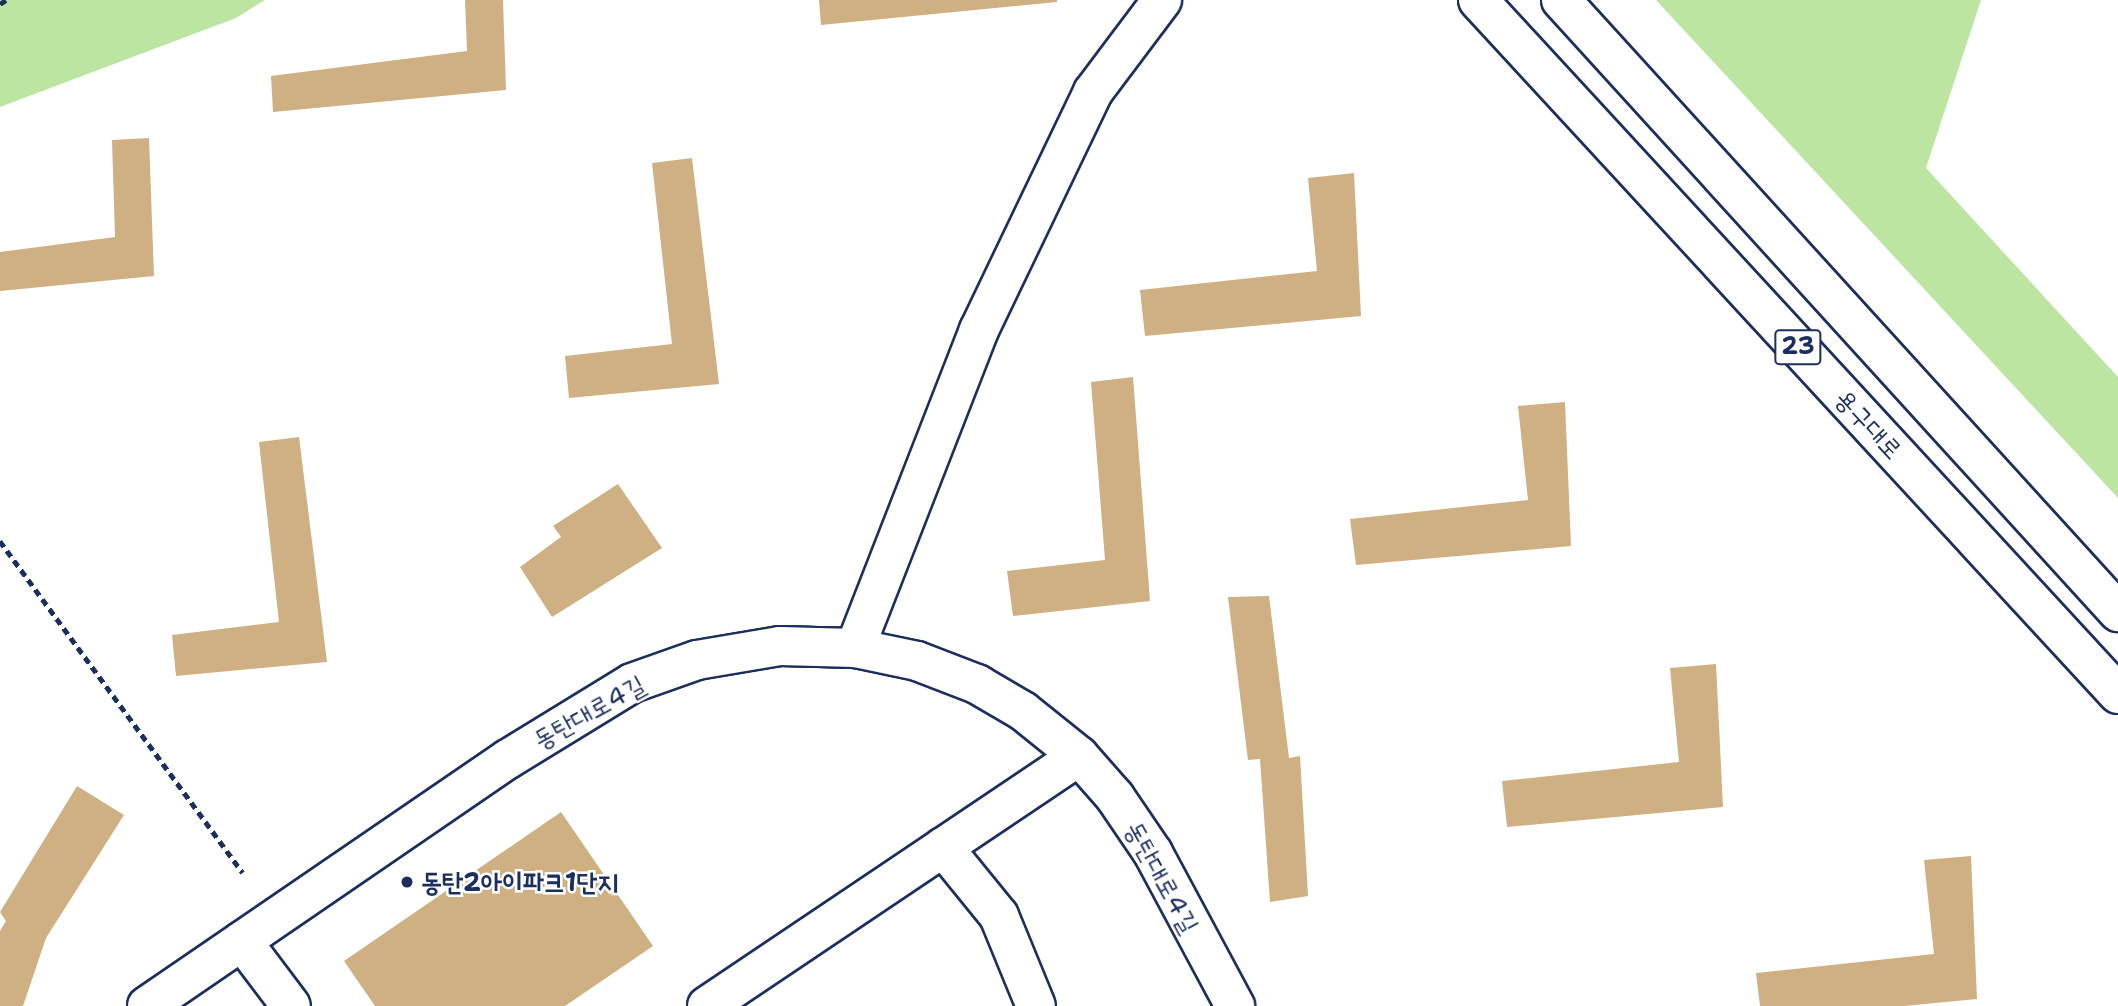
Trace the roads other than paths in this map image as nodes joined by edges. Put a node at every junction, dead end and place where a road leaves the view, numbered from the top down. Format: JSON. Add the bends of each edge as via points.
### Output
{"nodes":[{"id":1,"x":1162,"y":0,"type":"edge"},
{"id":2,"x":1478,"y":0,"type":"edge"},
{"id":3,"x":1562,"y":0,"type":"edge"},
{"id":4,"x":2118,"y":612,"type":"edge"},
{"id":5,"x":855,"y":648,"type":"junction"},
{"id":6,"x":2118,"y":694,"type":"edge"},
{"id":7,"x":1079,"y":756,"type":"junction"},
{"id":8,"x":943,"y":847,"type":"junction"},
{"id":9,"x":242,"y":941,"type":"junction"},
{"id":10,"x":147,"y":1006,"type":"edge"},
{"id":11,"x":291,"y":1006,"type":"edge"},
{"id":12,"x":707,"y":1006,"type":"edge"},
{"id":13,"x":1036,"y":1006,"type":"edge"},
{"id":14,"x":1235,"y":1006,"type":"edge"}],
"edges":[{"from":1,"to":5,"type":"main road","via":[[1093,92],[979,330]]},
{"from":2,"to":6,"type":"main road","name":"용구대로","number":"23"},
{"from":3,"to":4,"type":"main road","number":"23"},
{"from":5,"to":7,"type":"main road","name":"동탄대로4길","via":[[917,661],[977,684],[1023,711]]},
{"from":5,"to":9,"type":"main road","name":"동탄대로4길","via":[[780,646],[697,660],[632,683],[508,759]]},
{"from":7,"to":8,"type":"main road"},
{"from":7,"to":14,"type":"main road","name":"동탄대로4길","via":[[1115,797],[1153,853]]},
{"from":8,"to":12,"type":"main road"},
{"from":8,"to":13,"type":"main road","via":[[999,916]]},
{"from":9,"to":10,"type":"main road","name":"동탄대로4길"},
{"from":9,"to":11,"type":"main road"}]}
